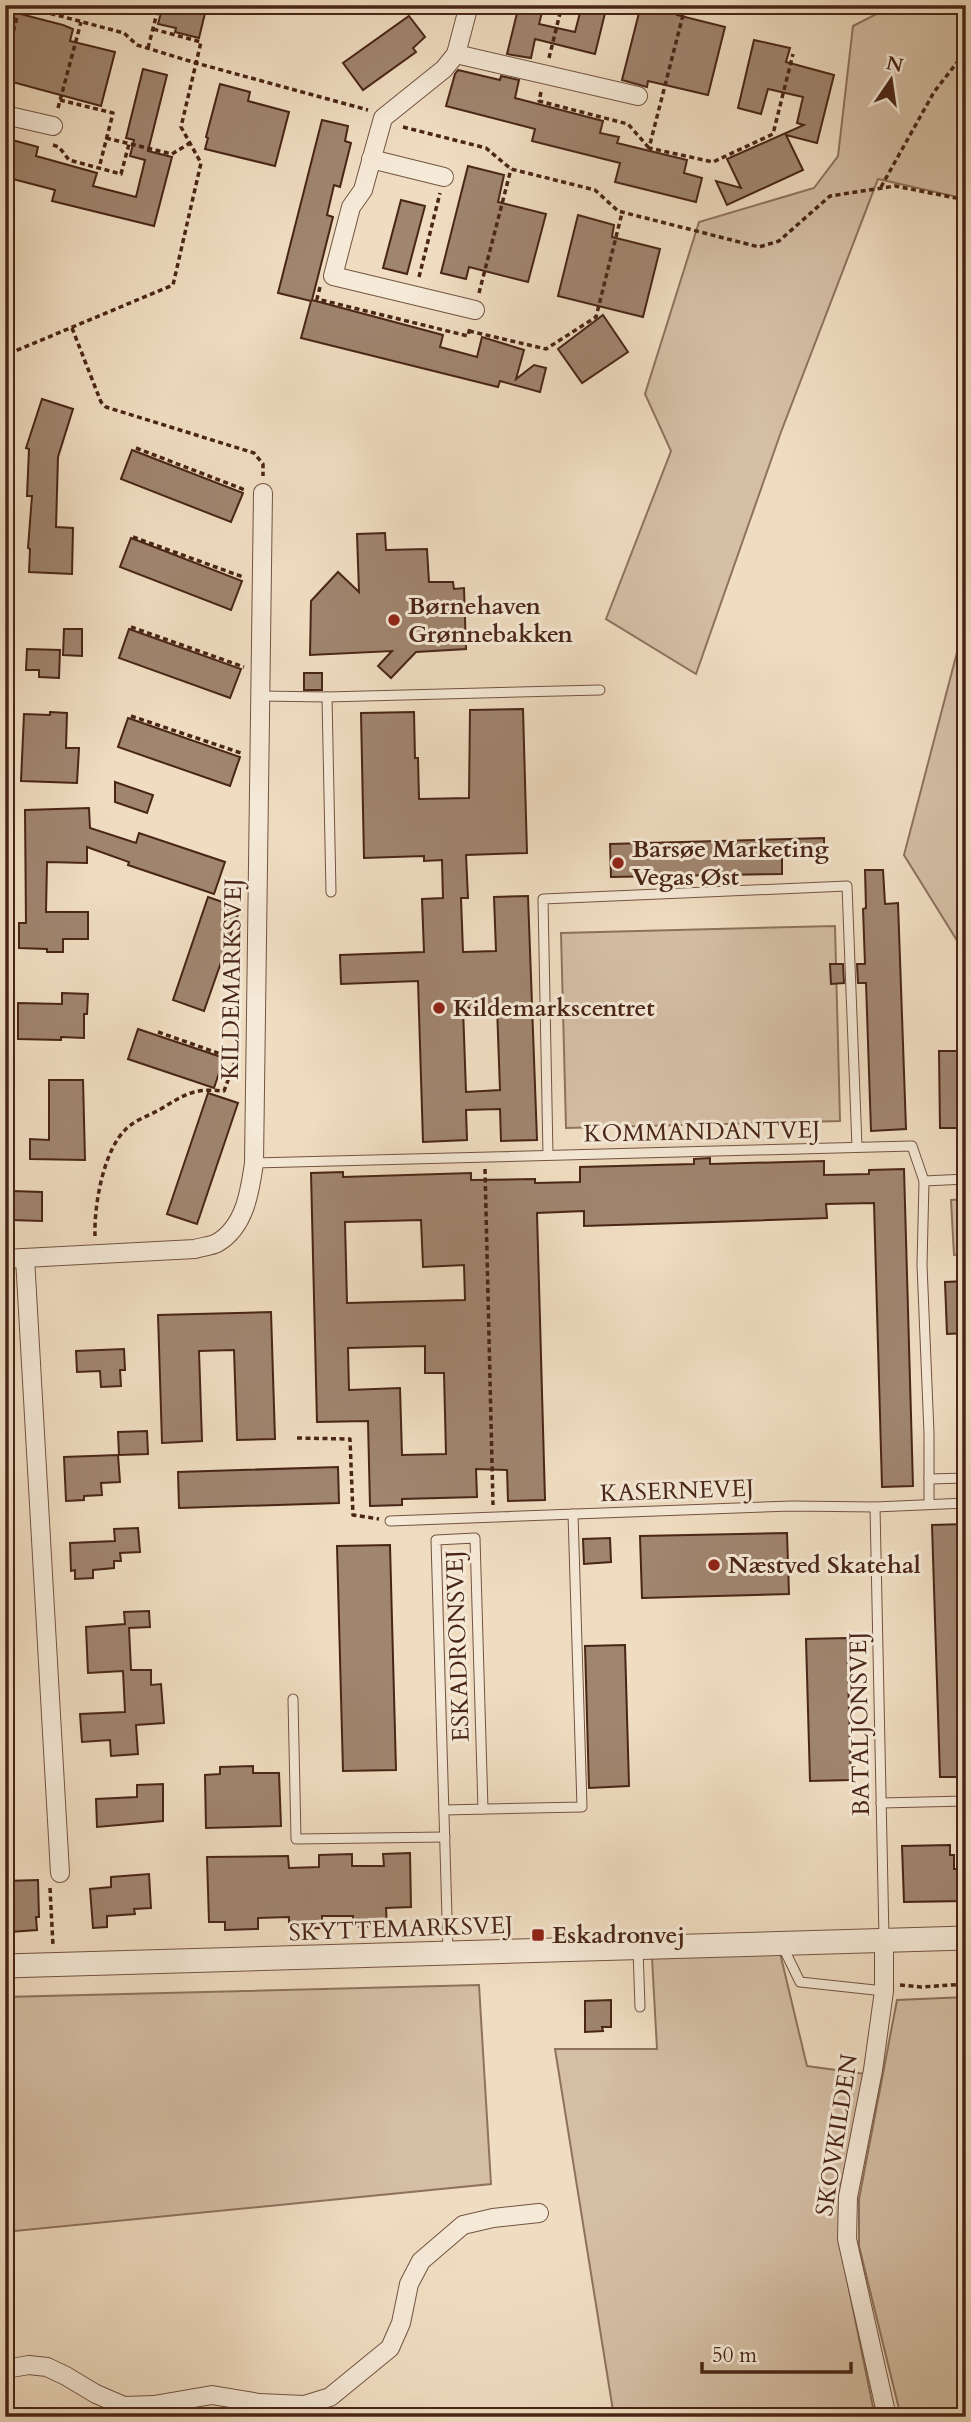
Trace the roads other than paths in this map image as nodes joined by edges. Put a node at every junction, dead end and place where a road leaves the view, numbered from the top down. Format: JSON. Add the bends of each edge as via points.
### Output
{"nodes":[{"id":1,"x":469,"y":5,"type":"edge"},
{"id":2,"x":456,"y":54,"type":"junction"},
{"id":3,"x":638,"y":96,"type":"dead end"},
{"id":4,"x":5,"y":115,"type":"edge"},
{"id":5,"x":53,"y":126,"type":"road end"},
{"id":6,"x":371,"y":159,"type":"junction"},
{"id":7,"x":444,"y":177,"type":"road end"},
{"id":8,"x":475,"y":310,"type":"road end"},
{"id":9,"x":263,"y":494,"type":"road end"},
{"id":10,"x":600,"y":690,"type":"dead end"},
{"id":11,"x":261,"y":696,"type":"junction"},
{"id":12,"x":327,"y":697,"type":"junction"},
{"id":13,"x":331,"y":891,"type":"dead end"},
{"id":14,"x":857,"y":1147,"type":"junction"},
{"id":15,"x":548,"y":1155,"type":"junction"},
{"id":16,"x":254,"y":1163,"type":"junction"},
{"id":17,"x":966,"y":1179,"type":"edge"},
{"id":18,"x":924,"y":1181,"type":"junction"},
{"id":19,"x":25,"y":1258,"type":"junction"},
{"id":20,"x":5,"y":1259,"type":"edge"},
{"id":21,"x":966,"y":1478,"type":"edge"},
{"id":22,"x":929,"y":1479,"type":"junction"},
{"id":23,"x":966,"y":1503,"type":"edge"},
{"id":24,"x":929,"y":1504,"type":"junction"},
{"id":25,"x":875,"y":1507,"type":"junction"},
{"id":26,"x":573,"y":1514,"type":"junction"},
{"id":27,"x":390,"y":1521,"type":"road end"},
{"id":28,"x":293,"y":1699,"type":"dead end"},
{"id":29,"x":966,"y":1801,"type":"edge"},
{"id":30,"x":881,"y":1803,"type":"junction"},
{"id":31,"x":483,"y":1809,"type":"junction"},
{"id":32,"x":444,"y":1810,"type":"junction"},
{"id":33,"x":444,"y":1837,"type":"junction"},
{"id":34,"x":60,"y":1873,"type":"road end"},
{"id":35,"x":966,"y":1938,"type":"edge"},
{"id":36,"x":884,"y":1940,"type":"junction"},
{"id":37,"x":781,"y":1944,"type":"junction"},
{"id":38,"x":638,"y":1948,"type":"junction"},
{"id":39,"x":448,"y":1954,"type":"junction"},
{"id":40,"x":5,"y":1966,"type":"edge"},
{"id":41,"x":884,"y":1987,"type":"junction"},
{"id":42,"x":640,"y":2007,"type":"dead end"},
{"id":43,"x":539,"y":2213,"type":"dead end"},
{"id":44,"x":5,"y":2369,"type":"edge"},
{"id":45,"x":887,"y":2417,"type":"edge"}],
"edges":[{"from":1,"to":2,"type":"street"},
{"from":2,"to":3,"type":"street"},
{"from":2,"to":6,"type":"street","via":[[383,118]]},
{"from":4,"to":5,"type":"street"},
{"from":6,"to":7,"type":"street"},
{"from":6,"to":8,"type":"street","via":[[363,190],[351,207],[333,276]]},
{"from":9,"to":11,"type":"street","name":"KILDEMARKSVEJ"},
{"from":10,"to":12,"type":"lane"},
{"from":11,"to":12,"type":"lane"},
{"from":11,"to":16,"type":"street","name":"KILDEMARKSVEJ"},
{"from":12,"to":13,"type":"lane"},
{"from":14,"to":15,"type":"lane","name":"KOMMANDANTVEJ"},
{"from":14,"to":15,"type":"lane","name":"KOMMANDANTVEJ","via":[[847,886],[543,899]]},
{"from":14,"to":18,"type":"lane","name":"KOMMANDANTVEJ","via":[[912,1146]]},
{"from":15,"to":16,"type":"lane","name":"KOMMANDANTVEJ"},
{"from":16,"to":19,"type":"street","name":"KILDEMARKSVEJ","via":[[245,1209],[217,1243],[195,1249]]},
{"from":17,"to":18,"type":"lane"},
{"from":18,"to":22,"type":"lane"},
{"from":19,"to":20,"type":"street","name":"KILDEMARKSVEJ"},
{"from":19,"to":34,"type":"street"},
{"from":21,"to":22,"type":"lane"},
{"from":22,"to":24,"type":"lane"},
{"from":23,"to":24,"type":"lane","name":"KASERNEVEJ"},
{"from":24,"to":25,"type":"lane","name":"KASERNEVEJ"},
{"from":25,"to":26,"type":"lane","name":"KASERNEVEJ"},
{"from":25,"to":30,"type":"lane","name":"BATALJONSVEJ"},
{"from":26,"to":27,"type":"lane","name":"KASERNEVEJ"},
{"from":26,"to":31,"type":"lane","via":[[582,1807]]},
{"from":28,"to":33,"type":"lane","via":[[296,1839]]},
{"from":29,"to":30,"type":"lane"},
{"from":30,"to":36,"type":"lane","name":"BATALJONSVEJ"},
{"from":31,"to":32,"type":"lane"},
{"from":31,"to":32,"type":"lane","name":"ESKADRONSVEJ","via":[[475,1538],[436,1540]]},
{"from":32,"to":33,"type":"lane","name":"ESKADRONSVEJ"},
{"from":33,"to":39,"type":"lane","name":"ESKADRONSVEJ"},
{"from":35,"to":36,"type":"street","name":"SKYTTEMARKSVEJ"},
{"from":36,"to":37,"type":"street","name":"SKYTTEMARKSVEJ"},
{"from":36,"to":41,"type":"street","name":"SKOVKILDEN"},
{"from":37,"to":38,"type":"street","name":"SKYTTEMARKSVEJ"},
{"from":37,"to":41,"type":"lane","via":[[800,1982]]},
{"from":38,"to":39,"type":"street","name":"SKYTTEMARKSVEJ"},
{"from":38,"to":42,"type":"lane"},
{"from":39,"to":40,"type":"street","name":"SKYTTEMARKSVEJ"},
{"from":41,"to":45,"type":"street","name":"SKOVKILDEN","via":[[848,2197],[847,2239]]},
{"from":43,"to":44,"type":"street","via":[[463,2225],[421,2262],[409,2284],[390,2348],[330,2397],[317,2401],[303,2405],[259,2403],[212,2395],[124,2406],[47,2367]]}]}
